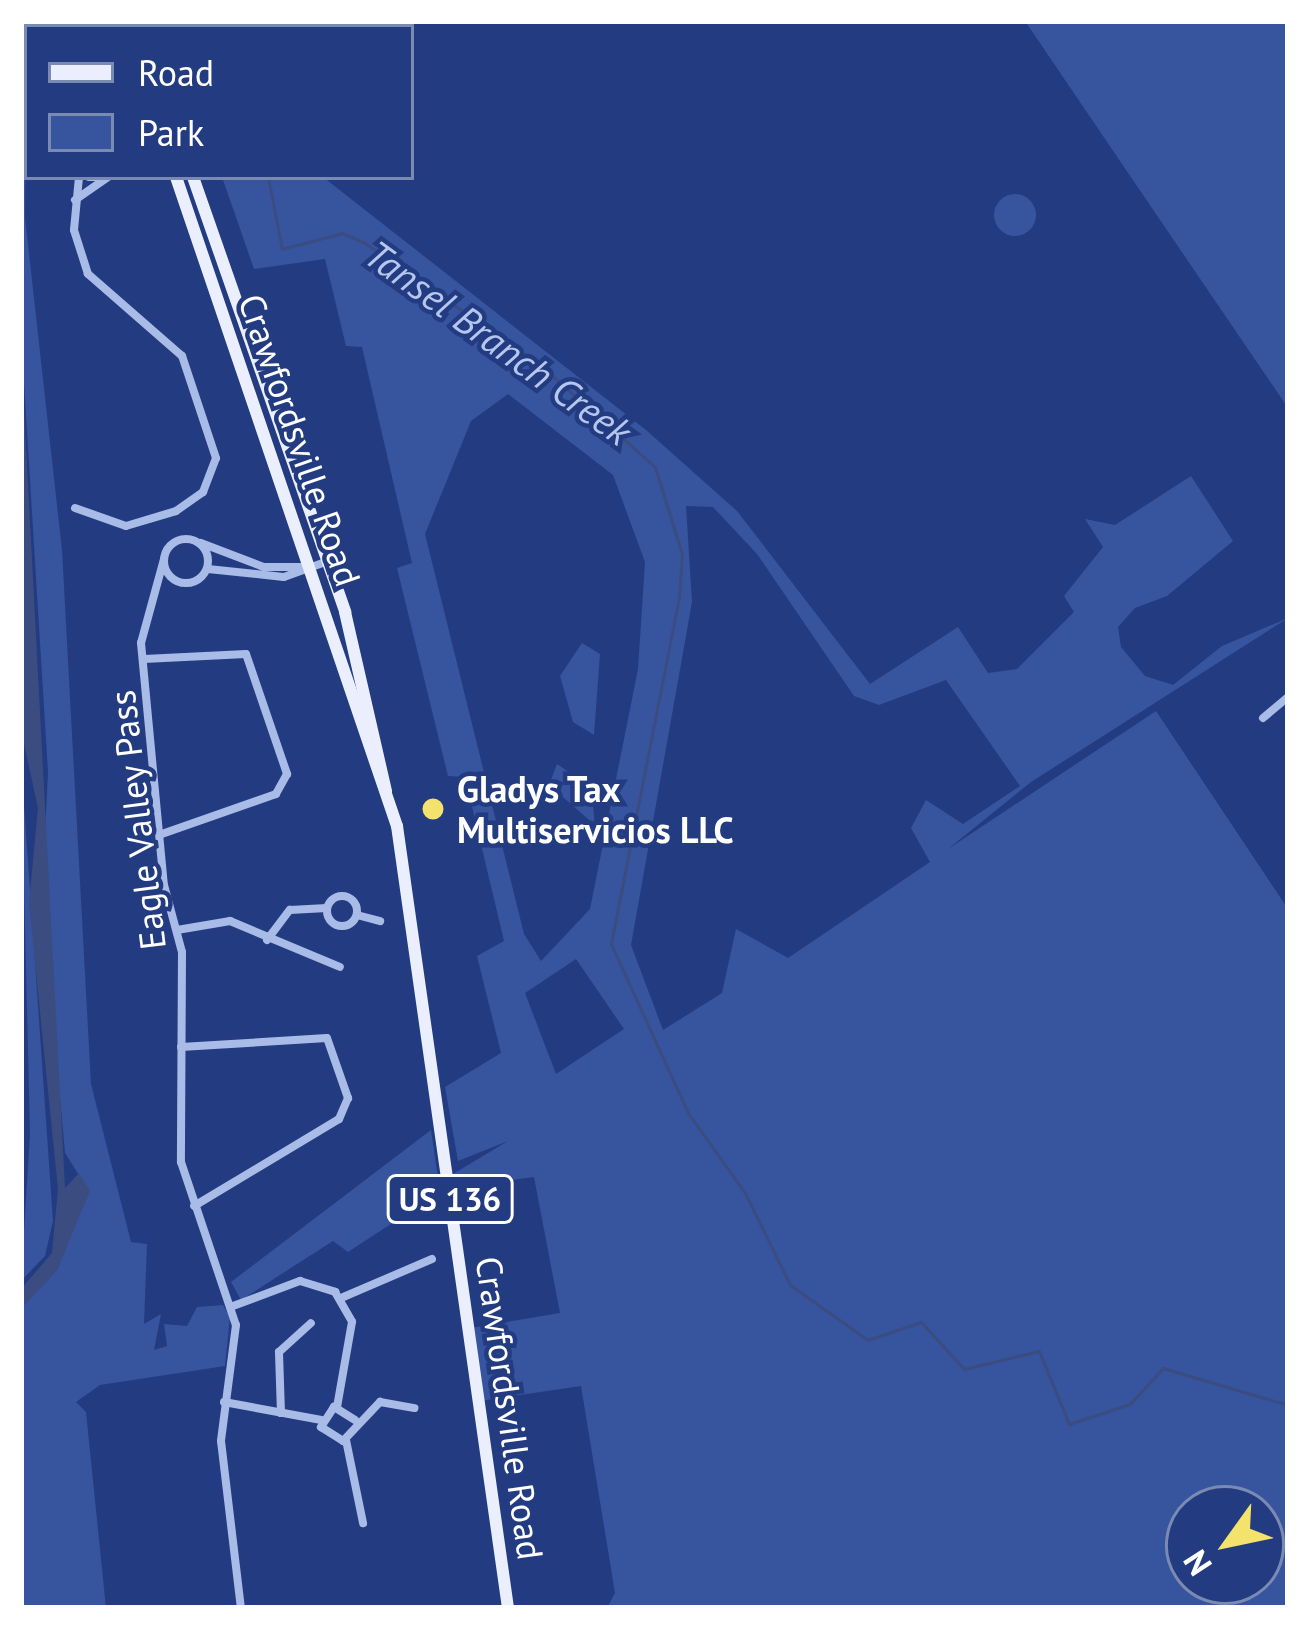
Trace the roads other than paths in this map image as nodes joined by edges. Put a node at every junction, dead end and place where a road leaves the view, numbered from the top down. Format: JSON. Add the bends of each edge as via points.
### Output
{"nodes":[{"id":1,"x":78,"y":180,"type":"edge"},
{"id":2,"x":100,"y":180,"type":"edge"},
{"id":3,"x":177,"y":180,"type":"edge"},
{"id":4,"x":194,"y":180,"type":"edge"},
{"id":5,"x":75,"y":200,"type":"junction"},
{"id":6,"x":75,"y":508,"type":"dead end"},
{"id":7,"x":196,"y":541,"type":"junction"},
{"id":8,"x":164,"y":559,"type":"junction"},
{"id":9,"x":328,"y":560,"type":"junction"},
{"id":10,"x":310,"y":566,"type":"junction"},
{"id":11,"x":206,"y":570,"type":"junction"},
{"id":12,"x":176,"y":580,"type":"junction"},
{"id":13,"x":154,"y":591,"type":"junction"},
{"id":14,"x":144,"y":659,"type":"junction"},
{"id":15,"x":1288,"y":697,"type":"edge"},
{"id":16,"x":1263,"y":718,"type":"dead end"},
{"id":17,"x":386,"y":791,"type":"junction"},
{"id":18,"x":162,"y":834,"type":"junction"},
{"id":19,"x":327,"y":908,"type":"junction"},
{"id":20,"x":357,"y":915,"type":"junction"},
{"id":21,"x":380,"y":921,"type":"dead end"},
{"id":22,"x":177,"y":930,"type":"junction"},
{"id":23,"x":267,"y":940,"type":"junction"},
{"id":24,"x":340,"y":967,"type":"dead end"},
{"id":25,"x":181,"y":1047,"type":"junction"},
{"id":26,"x":194,"y":1206,"type":"junction"},
{"id":27,"x":432,"y":1259,"type":"dead end"},
{"id":28,"x":341,"y":1298,"type":"junction"},
{"id":29,"x":233,"y":1306,"type":"junction"},
{"id":30,"x":311,"y":1323,"type":"dead end"},
{"id":31,"x":224,"y":1402,"type":"junction"},
{"id":32,"x":337,"y":1407,"type":"junction"},
{"id":33,"x":414,"y":1408,"type":"dead end"},
{"id":34,"x":281,"y":1413,"type":"junction"},
{"id":35,"x":321,"y":1420,"type":"junction"},
{"id":36,"x":355,"y":1420,"type":"junction"},
{"id":37,"x":346,"y":1440,"type":"junction"},
{"id":38,"x":364,"y":1522,"type":"dead end"},
{"id":39,"x":241,"y":1608,"type":"edge"},
{"id":40,"x":508,"y":1608,"type":"edge"}],
"edges":[{"from":1,"to":5,"type":"street"},
{"from":2,"to":5,"type":"street"},
{"from":3,"to":10,"type":"main road","name":"Crawfordsville Road","number":"US 136"},
{"from":4,"to":9,"type":"main road","name":"Crawfordsville Road","number":"US 136"},
{"from":5,"to":6,"type":"street","via":[[88,274],[182,356],[216,458],[203,492],[176,511],[126,526]]},
{"from":7,"to":8,"type":"street","via":[[174,542]]},
{"from":7,"to":10,"type":"street","via":[[263,567]]},
{"from":7,"to":11,"type":"street"},
{"from":8,"to":12,"type":"street"},
{"from":8,"to":13,"type":"street","name":"Eagle Valley Pass"},
{"from":9,"to":10,"type":"street"},
{"from":9,"to":17,"type":"main road","name":"Crawfordsville Road","number":"US 136"},
{"from":10,"to":11,"type":"street","via":[[276,578]]},
{"from":10,"to":17,"type":"main road","name":"Crawfordsville Road","number":"US 136"},
{"from":11,"to":12,"type":"street"},
{"from":12,"to":13,"type":"street"},
{"from":13,"to":14,"type":"street","name":"Eagle Valley Pass"},
{"from":14,"to":18,"type":"street","name":"Eagle Valley Pass"},
{"from":14,"to":18,"type":"street","via":[[241,651],[287,774],[280,791]]},
{"from":15,"to":16,"type":"street"},
{"from":17,"to":40,"type":"main road","name":"Crawfordsville Road","number":"US 136"},
{"from":18,"to":22,"type":"street","name":"Eagle Valley Pass"},
{"from":19,"to":20,"type":"street","via":[[339,926]]},
{"from":19,"to":20,"type":"street","via":[[346,897]]},
{"from":19,"to":23,"type":"street","via":[[294,909]]},
{"from":20,"to":21,"type":"street"},
{"from":22,"to":23,"type":"street","via":[[230,921]]},
{"from":22,"to":25,"type":"street","name":"Eagle Valley Pass"},
{"from":23,"to":24,"type":"street"},
{"from":25,"to":26,"type":"street","name":"Eagle Valley Pass","via":[[179,1147]]},
{"from":25,"to":26,"type":"street","via":[[327,1037],[341,1053],[344,1113]]},
{"from":26,"to":29,"type":"street","name":"Eagle Valley Pass"},
{"from":27,"to":28,"type":"street"},
{"from":28,"to":29,"type":"street","via":[[300,1281]]},
{"from":28,"to":32,"type":"street","via":[[352,1332]]},
{"from":29,"to":31,"type":"street","name":"Eagle Valley Pass"},
{"from":30,"to":34,"type":"street","via":[[279,1352]]},
{"from":31,"to":34,"type":"street"},
{"from":31,"to":39,"type":"street","name":"Eagle Valley Pass"},
{"from":32,"to":35,"type":"street"},
{"from":32,"to":36,"type":"street"},
{"from":33,"to":36,"type":"street","via":[[380,1402]]},
{"from":34,"to":35,"type":"street"},
{"from":35,"to":37,"type":"street","via":[[328,1438]]},
{"from":36,"to":37,"type":"street"},
{"from":37,"to":38,"type":"street"}]}
